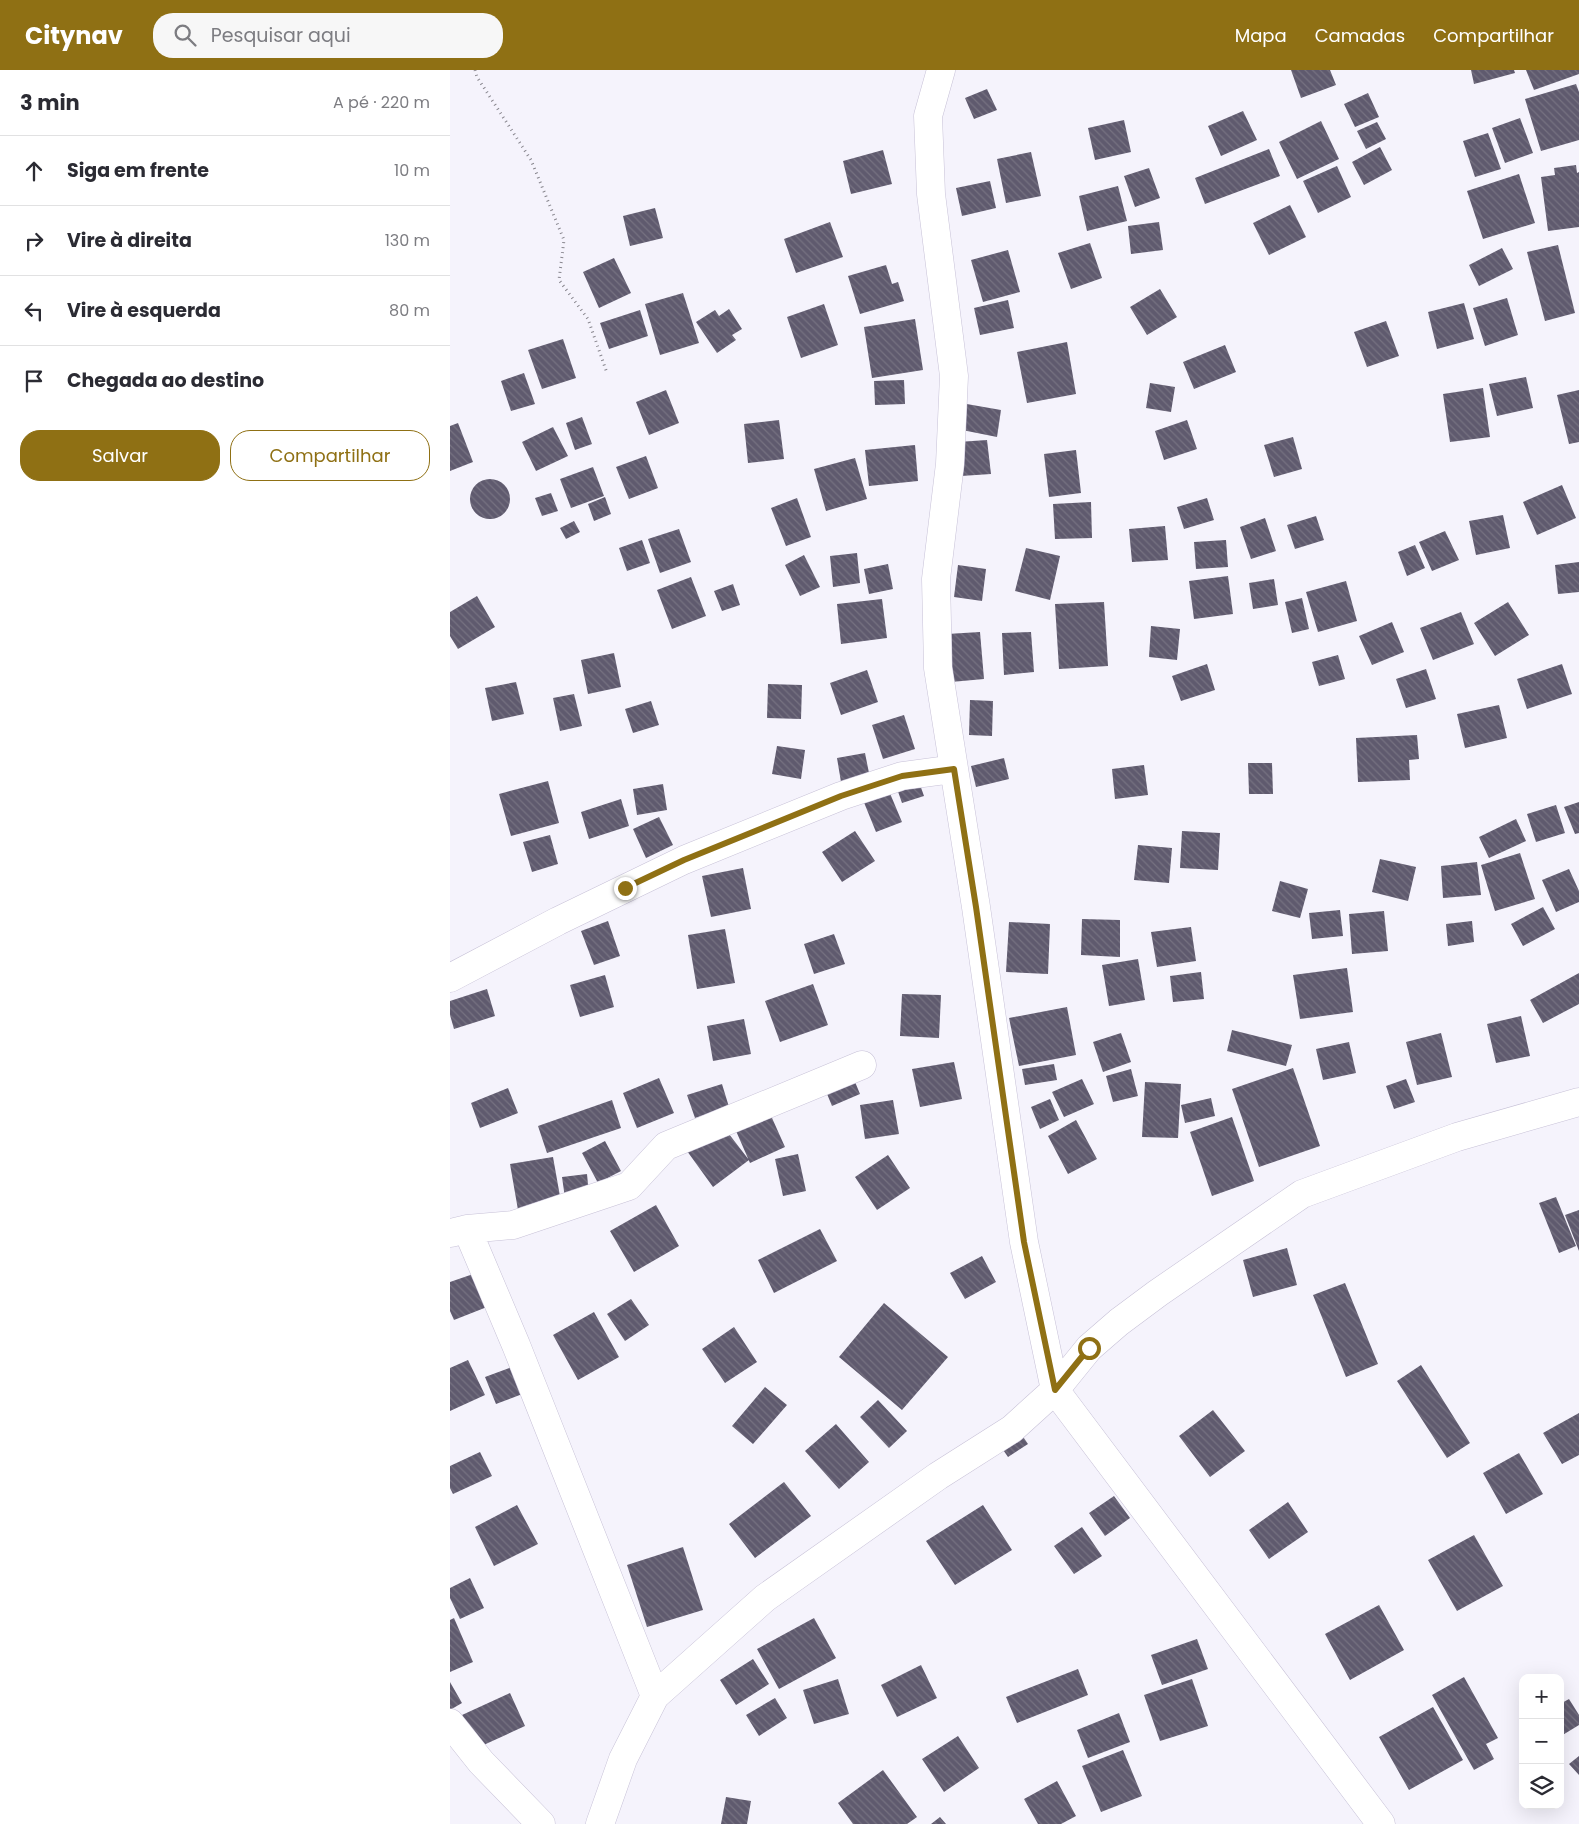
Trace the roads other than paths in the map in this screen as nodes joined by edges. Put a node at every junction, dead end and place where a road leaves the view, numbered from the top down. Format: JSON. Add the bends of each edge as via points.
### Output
{"nodes":[{"id":1,"x":941,"y":70,"type":"edge"},
{"id":2,"x":954,"y":769,"type":"junction"},
{"id":3,"x":450,"y":978,"type":"edge"},
{"id":4,"x":862,"y":1065,"type":"dead end"},
{"id":5,"x":1579,"y":1102,"type":"edge"},
{"id":6,"x":458,"y":1231,"type":"edge"},
{"id":7,"x":1055,"y":1390,"type":"junction"},
{"id":8,"x":655,"y":1696,"type":"junction"},
{"id":9,"x":450,"y":1723,"type":"edge"},
{"id":10,"x":541,"y":1824,"type":"edge"},
{"id":11,"x":600,"y":1824,"type":"edge"},
{"id":12,"x":1380,"y":1824,"type":"edge"}],
"edges":[{"from":1,"to":2,"type":"street","via":[[928,116],[931,194],[954,376],[950,464],[936,579],[938,668]]},
{"from":2,"to":3,"type":"street","via":[[902,776],[841,796],[684,860]]},
{"from":2,"to":7,"type":"street","via":[[1024,1242]]},
{"from":4,"to":6,"type":"street","via":[[666,1146],[629,1186],[513,1224]]},
{"from":5,"to":7,"type":"street","via":[[1457,1138],[1302,1194],[1119,1322],[1089,1348]]},
{"from":6,"to":8,"type":"street","via":[[516,1344]]},
{"from":7,"to":8,"type":"street","via":[[1012,1429],[938,1476],[765,1598]]},
{"from":7,"to":12,"type":"street"},
{"from":8,"to":11,"type":"street","via":[[623,1759]]},
{"from":9,"to":10,"type":"street","via":[[481,1762]]}]}
